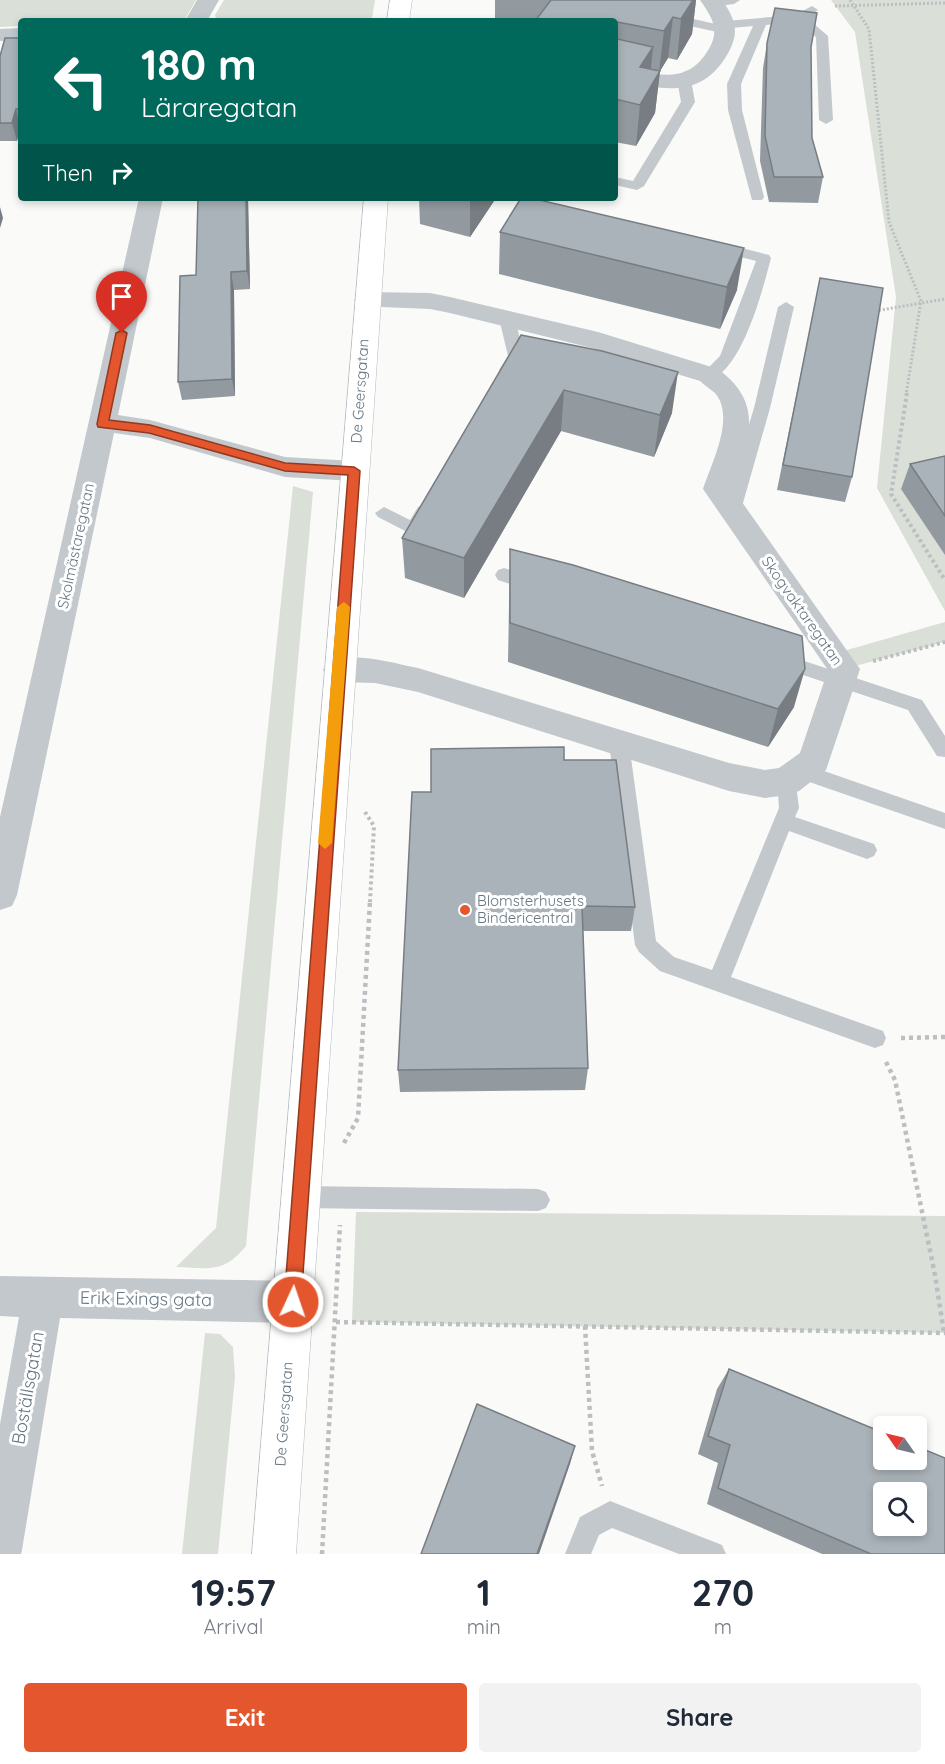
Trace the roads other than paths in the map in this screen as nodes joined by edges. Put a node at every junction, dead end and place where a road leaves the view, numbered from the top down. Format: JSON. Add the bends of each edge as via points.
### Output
{"nodes":[{"id":1,"x":208,"y":0,"type":"edge"},
{"id":2,"x":401,"y":0,"type":"edge"},
{"id":3,"x":719,"y":1,"type":"edge"},
{"id":4,"x":812,"y":10,"type":"edge"},
{"id":5,"x":657,"y":15,"type":"edge"},
{"id":6,"x":198,"y":18,"type":"edge"},
{"id":7,"x":398,"y":18,"type":"edge"},
{"id":8,"x":798,"y":18,"type":"junction"},
{"id":9,"x":760,"y":24,"type":"junction"},
{"id":10,"x":726,"y":27,"type":"junction"},
{"id":11,"x":0,"y":34,"type":"edge"},
{"id":12,"x":18,"y":34,"type":"edge"},
{"id":13,"x":618,"y":73,"type":"edge"},
{"id":14,"x":684,"y":80,"type":"junction"},
{"id":15,"x":826,"y":120,"type":"dead end"},
{"id":16,"x":618,"y":182,"type":"edge"},
{"id":17,"x":757,"y":196,"type":"dead end"},
{"id":18,"x":150,"y":201,"type":"edge"},
{"id":19,"x":376,"y":201,"type":"edge"},
{"id":20,"x":700,"y":242,"type":"edge"},
{"id":21,"x":367,"y":300,"type":"junction"},
{"id":22,"x":786,"y":307,"type":"dead end"},
{"id":23,"x":507,"y":318,"type":"junction"},
{"id":24,"x":710,"y":375,"type":"junction"},
{"id":25,"x":497,"y":386,"type":"edge"},
{"id":26,"x":750,"y":412,"type":"junction"},
{"id":27,"x":102,"y":424,"type":"junction"},
{"id":28,"x":354,"y":471,"type":"junction"},
{"id":29,"x":431,"y":499,"type":"edge"},
{"id":30,"x":384,"y":513,"type":"dead end"},
{"id":31,"x":504,"y":575,"type":"dead end"},
{"id":32,"x":549,"y":589,"type":"edge"},
{"id":33,"x":762,"y":655,"type":"edge"},
{"id":34,"x":339,"y":670,"type":"junction"},
{"id":35,"x":842,"y":674,"type":"junction"},
{"id":36,"x":619,"y":743,"type":"junction"},
{"id":37,"x":944,"y":750,"type":"edge"},
{"id":38,"x":794,"y":776,"type":"junction"},
{"id":39,"x":784,"y":821,"type":"junction"},
{"id":40,"x":945,"y":821,"type":"edge"},
{"id":41,"x":867,"y":850,"type":"dead end"},
{"id":42,"x":0,"y":895,"type":"edge"},
{"id":43,"x":718,"y":982,"type":"junction"},
{"id":44,"x":875,"y":1038,"type":"road end"},
{"id":45,"x":298,"y":1197,"type":"junction"},
{"id":46,"x":538,"y":1200,"type":"dead end"},
{"id":47,"x":0,"y":1296,"type":"edge"},
{"id":48,"x":43,"y":1297,"type":"junction"},
{"id":49,"x":293,"y":1302,"type":"junction"},
{"id":50,"x":0,"y":1550,"type":"edge"},
{"id":51,"x":274,"y":1554,"type":"edge"},
{"id":52,"x":578,"y":1554,"type":"edge"},
{"id":53,"x":713,"y":1554,"type":"edge"}],
"edges":[{"from":1,"to":6,"type":"street"},
{"from":2,"to":7,"type":"main road"},
{"from":3,"to":10,"type":"street"},
{"from":4,"to":8,"type":"lane"},
{"from":5,"to":10,"type":"lane"},
{"from":8,"to":9,"type":"lane"},
{"from":8,"to":15,"type":"lane","via":[[822,36]]},
{"from":9,"to":10,"type":"lane"},
{"from":9,"to":17,"type":"lane","via":[[734,84],[735,110]]},
{"from":10,"to":14,"type":"street","via":[[726,38],[707,69]]},
{"from":11,"to":12,"type":"street"},
{"from":13,"to":14,"type":"street","via":[[674,82]]},
{"from":14,"to":16,"type":"lane","via":[[688,102],[637,186]]},
{"from":18,"to":27,"type":"street","name":"Skolmästaregatan"},
{"from":19,"to":21,"type":"main road","name":"De Geersgatan"},
{"from":20,"to":24,"type":"lane","via":[[764,258],[728,359]]},
{"from":21,"to":23,"type":"street","via":[[430,301]]},
{"from":21,"to":28,"type":"main road","name":"De Geersgatan"},
{"from":22,"to":26,"type":"lane"},
{"from":23,"to":24,"type":"street","via":[[598,340]]},
{"from":23,"to":25,"type":"lane","via":[[516,356]]},
{"from":24,"to":26,"type":"street"},
{"from":26,"to":35,"type":"street","name":"Skogvaktaregatan","via":[[717,489]]},
{"from":27,"to":28,"type":"street","via":[[150,429],[285,467]]},
{"from":27,"to":42,"type":"street","name":"Skolmästaregatan"},
{"from":28,"to":34,"type":"main road","name":"De Geersgatan"},
{"from":29,"to":30,"type":"lane","via":[[413,529]]},
{"from":31,"to":32,"type":"lane"},
{"from":33,"to":35,"type":"lane"},
{"from":34,"to":36,"type":"street","via":[[384,672],[418,680]]},
{"from":34,"to":45,"type":"main road","name":"De Geersgatan"},
{"from":35,"to":37,"type":"lane","via":[[915,705]]},
{"from":35,"to":38,"type":"street","name":"Skogvaktaregatan","via":[[814,762]]},
{"from":36,"to":38,"type":"street","via":[[765,784]]},
{"from":36,"to":43,"type":"lane","via":[[646,945],[667,964]]},
{"from":38,"to":39,"type":"lane"},
{"from":38,"to":40,"type":"lane"},
{"from":39,"to":41,"type":"lane"},
{"from":39,"to":43,"type":"lane"},
{"from":43,"to":44,"type":"lane"},
{"from":45,"to":46,"type":"lane"},
{"from":45,"to":49,"type":"main road","name":"De Geersgatan"},
{"from":47,"to":48,"type":"street","name":"Erik Exings gata"},
{"from":48,"to":49,"type":"street","name":"Erik Exings gata"},
{"from":48,"to":50,"type":"street","name":"Boställsgatan"},
{"from":49,"to":51,"type":"main road","name":"De Geersgatan"},
{"from":52,"to":53,"type":"lane","via":[[589,1526],[610,1514]]}]}
